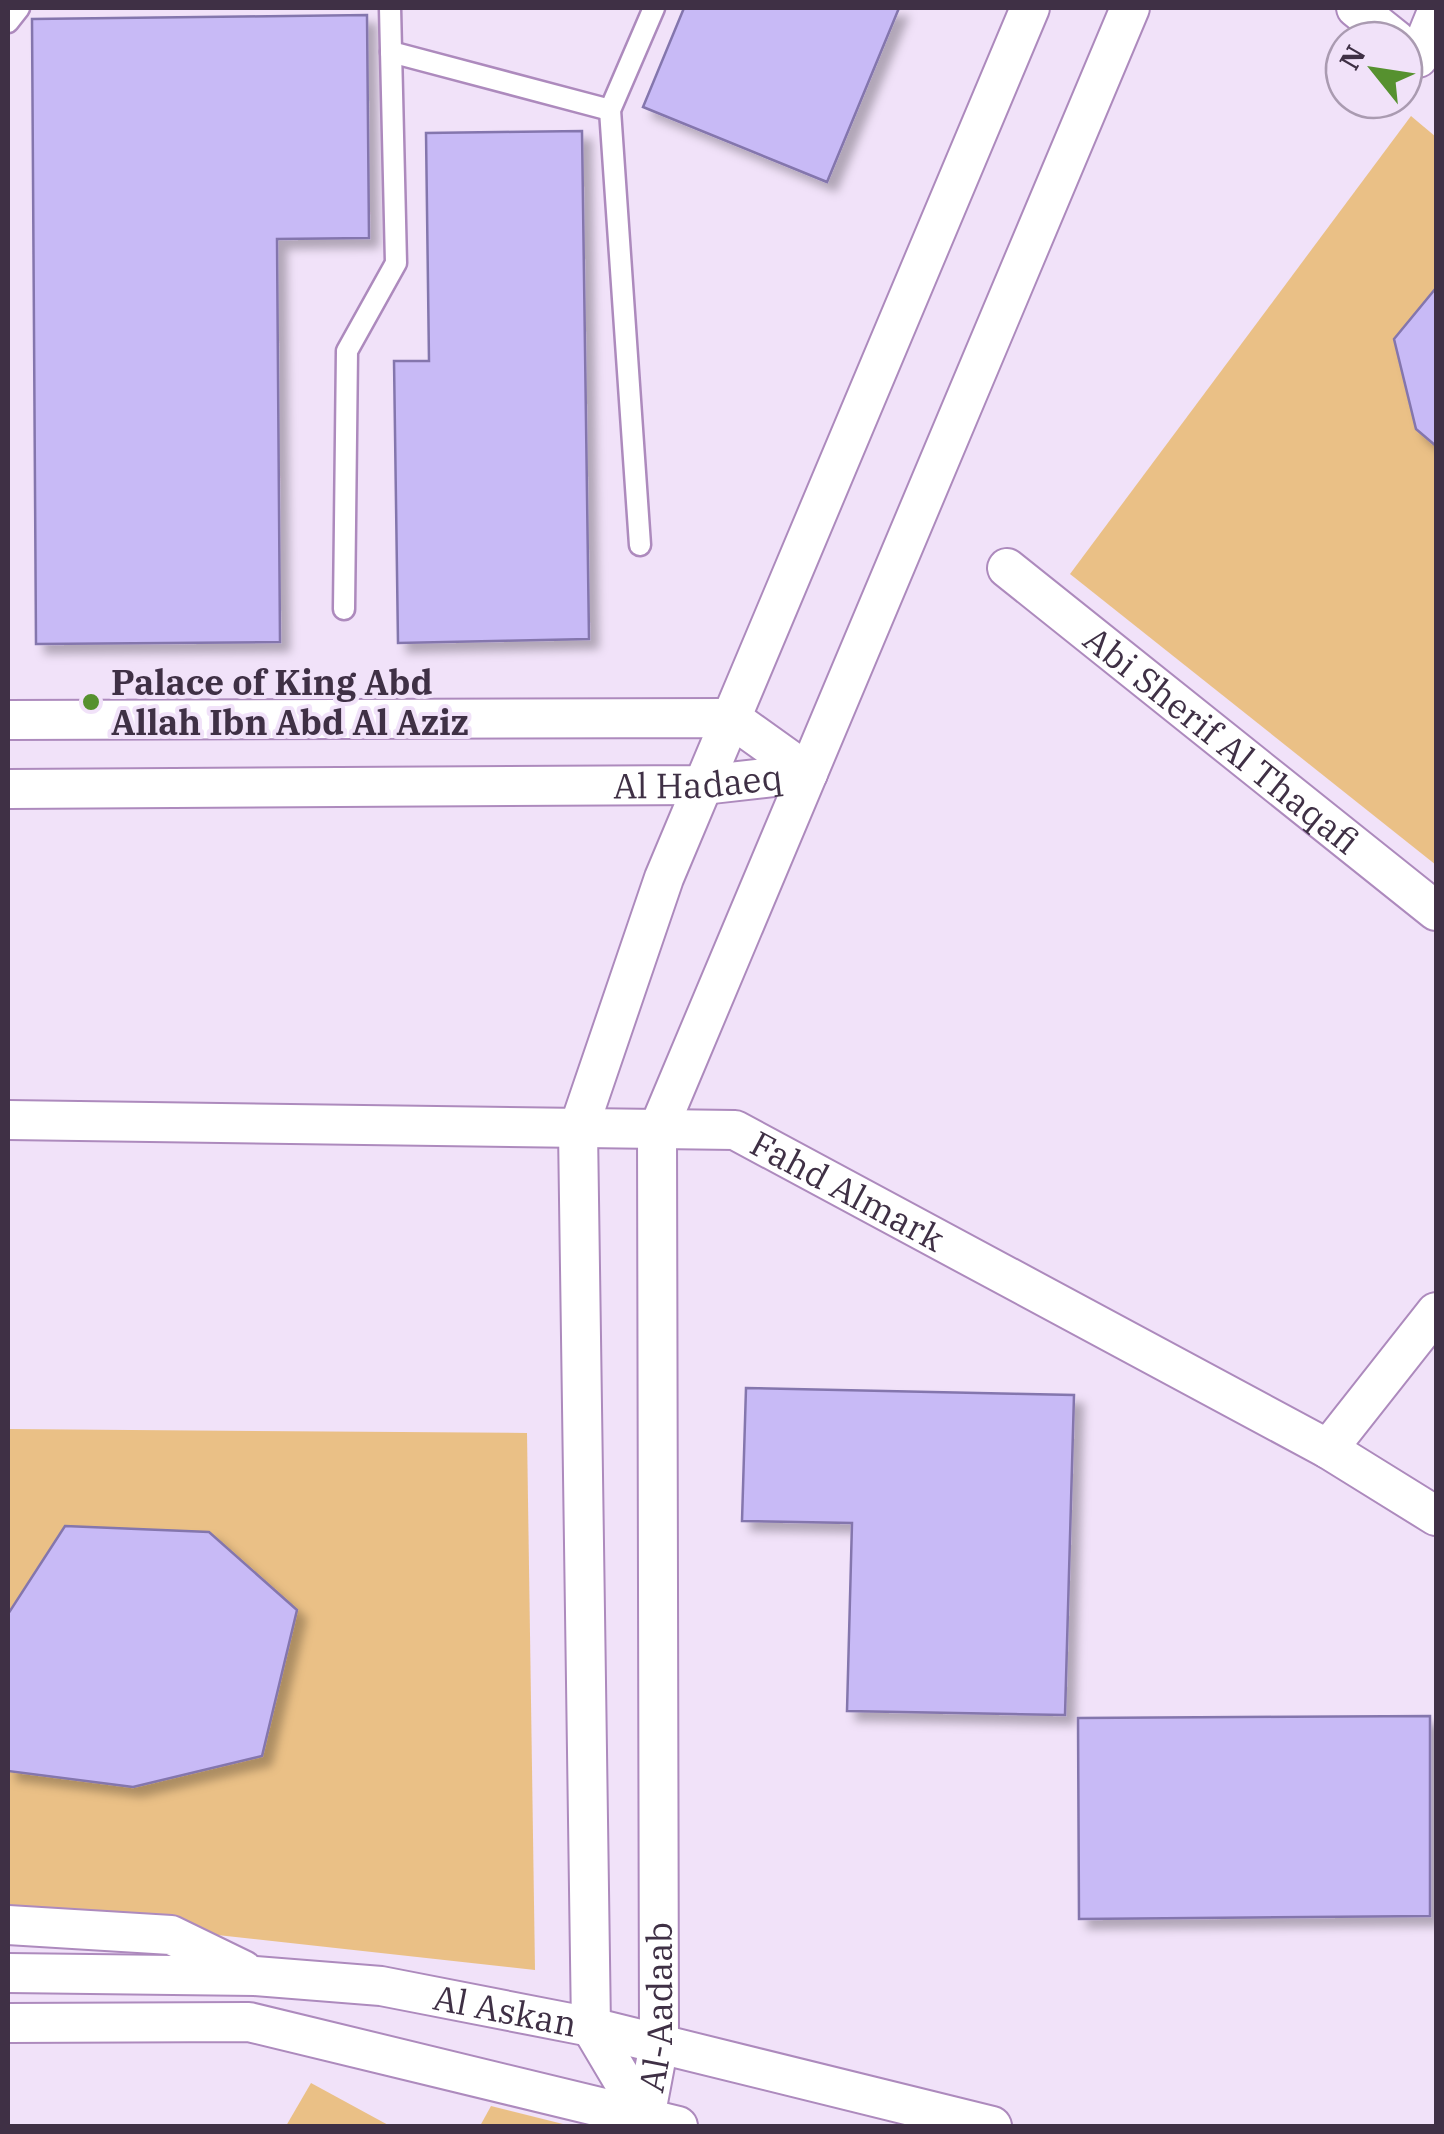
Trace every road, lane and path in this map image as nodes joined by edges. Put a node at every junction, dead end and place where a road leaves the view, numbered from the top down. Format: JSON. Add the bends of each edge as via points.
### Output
{"nodes":[{"id":1,"x":20,"y":8,"type":"edge"},
{"id":2,"x":390,"y":8,"type":"edge"},
{"id":3,"x":654,"y":8,"type":"edge"},
{"id":4,"x":1030,"y":8,"type":"edge"},
{"id":5,"x":1130,"y":8,"type":"edge"},
{"id":6,"x":8,"y":22,"type":"edge"},
{"id":7,"x":391,"y":52,"type":"junction"},
{"id":8,"x":610,"y":110,"type":"junction"},
{"id":9,"x":640,"y":545,"type":"dead end"},
{"id":10,"x":1007,"y":568,"type":"dead end"},
{"id":11,"x":344,"y":609,"type":"dead end"},
{"id":12,"x":731,"y":718,"type":"junction"},
{"id":13,"x":8,"y":720,"type":"edge"},
{"id":14,"x":808,"y":773,"type":"junction"},
{"id":15,"x":703,"y":786,"type":"junction"},
{"id":16,"x":8,"y":789,"type":"edge"},
{"id":17,"x":1436,"y":911,"type":"edge"},
{"id":18,"x":8,"y":1120,"type":"edge"},
{"id":19,"x":578,"y":1130,"type":"junction"},
{"id":20,"x":657,"y":1132,"type":"junction"},
{"id":21,"x":1436,"y":1312,"type":"edge"},
{"id":22,"x":1328,"y":1449,"type":"junction"},
{"id":23,"x":1436,"y":1516,"type":"edge"},
{"id":24,"x":8,"y":1925,"type":"edge"},
{"id":25,"x":8,"y":1973,"type":"edge"},
{"id":26,"x":254,"y":1976,"type":"junction"},
{"id":27,"x":8,"y":2023,"type":"edge"},
{"id":28,"x":591,"y":2027,"type":"junction"},
{"id":29,"x":659,"y":2044,"type":"junction"},
{"id":30,"x":662,"y":2122,"type":"edge"},
{"id":31,"x":992,"y":2126,"type":"edge"}],
"edges":[{"from":1,"to":6,"type":"lane"},
{"from":2,"to":7,"type":"lane"},
{"from":3,"to":8,"type":"lane"},
{"from":4,"to":12,"type":"street","name":"Al-Aadaab"},
{"from":5,"to":14,"type":"street"},
{"from":7,"to":8,"type":"lane"},
{"from":7,"to":11,"type":"lane","via":[[396,263],[347,350]]},
{"from":8,"to":9,"type":"lane"},
{"from":10,"to":17,"type":"street","name":"Abi Sherif Al Thaqafi"},
{"from":12,"to":13,"type":"street","name":"Al Hadaeq"},
{"from":12,"to":14,"type":"street","name":"Al Hadaeq"},
{"from":12,"to":15,"type":"street","name":"Al-Aadaab"},
{"from":14,"to":15,"type":"street","name":"Al Hadaeq"},
{"from":14,"to":20,"type":"street"},
{"from":15,"to":16,"type":"street","name":"Al Hadaeq"},
{"from":15,"to":19,"type":"street","name":"Al-Aadaab","via":[[664,878]]},
{"from":18,"to":19,"type":"street","name":"Fahd Almark"},
{"from":19,"to":20,"type":"street","name":"Fahd Almark"},
{"from":19,"to":28,"type":"street","name":"Al-Aadaab"},
{"from":20,"to":22,"type":"street","name":"Fahd Almark","via":[[735,1130]]},
{"from":20,"to":29,"type":"street","name":"Al-Aadaab"},
{"from":21,"to":22,"type":"street"},
{"from":22,"to":23,"type":"street","name":"Fahd Almark"},
{"from":24,"to":26,"type":"street","via":[[171,1936]]},
{"from":25,"to":26,"type":"street","name":"Al Askan"},
{"from":26,"to":28,"type":"street","name":"Al Askan","via":[[381,1986]]},
{"from":27,"to":30,"type":"street","name":"Al Askan","via":[[249,2022]]},
{"from":28,"to":29,"type":"street","name":"Al Askan"},
{"from":28,"to":30,"type":"street","name":"Al-Aadaab"},
{"from":29,"to":30,"type":"street","name":"Al-Aadaab"},
{"from":29,"to":31,"type":"street","name":"Al Askan"}]}
